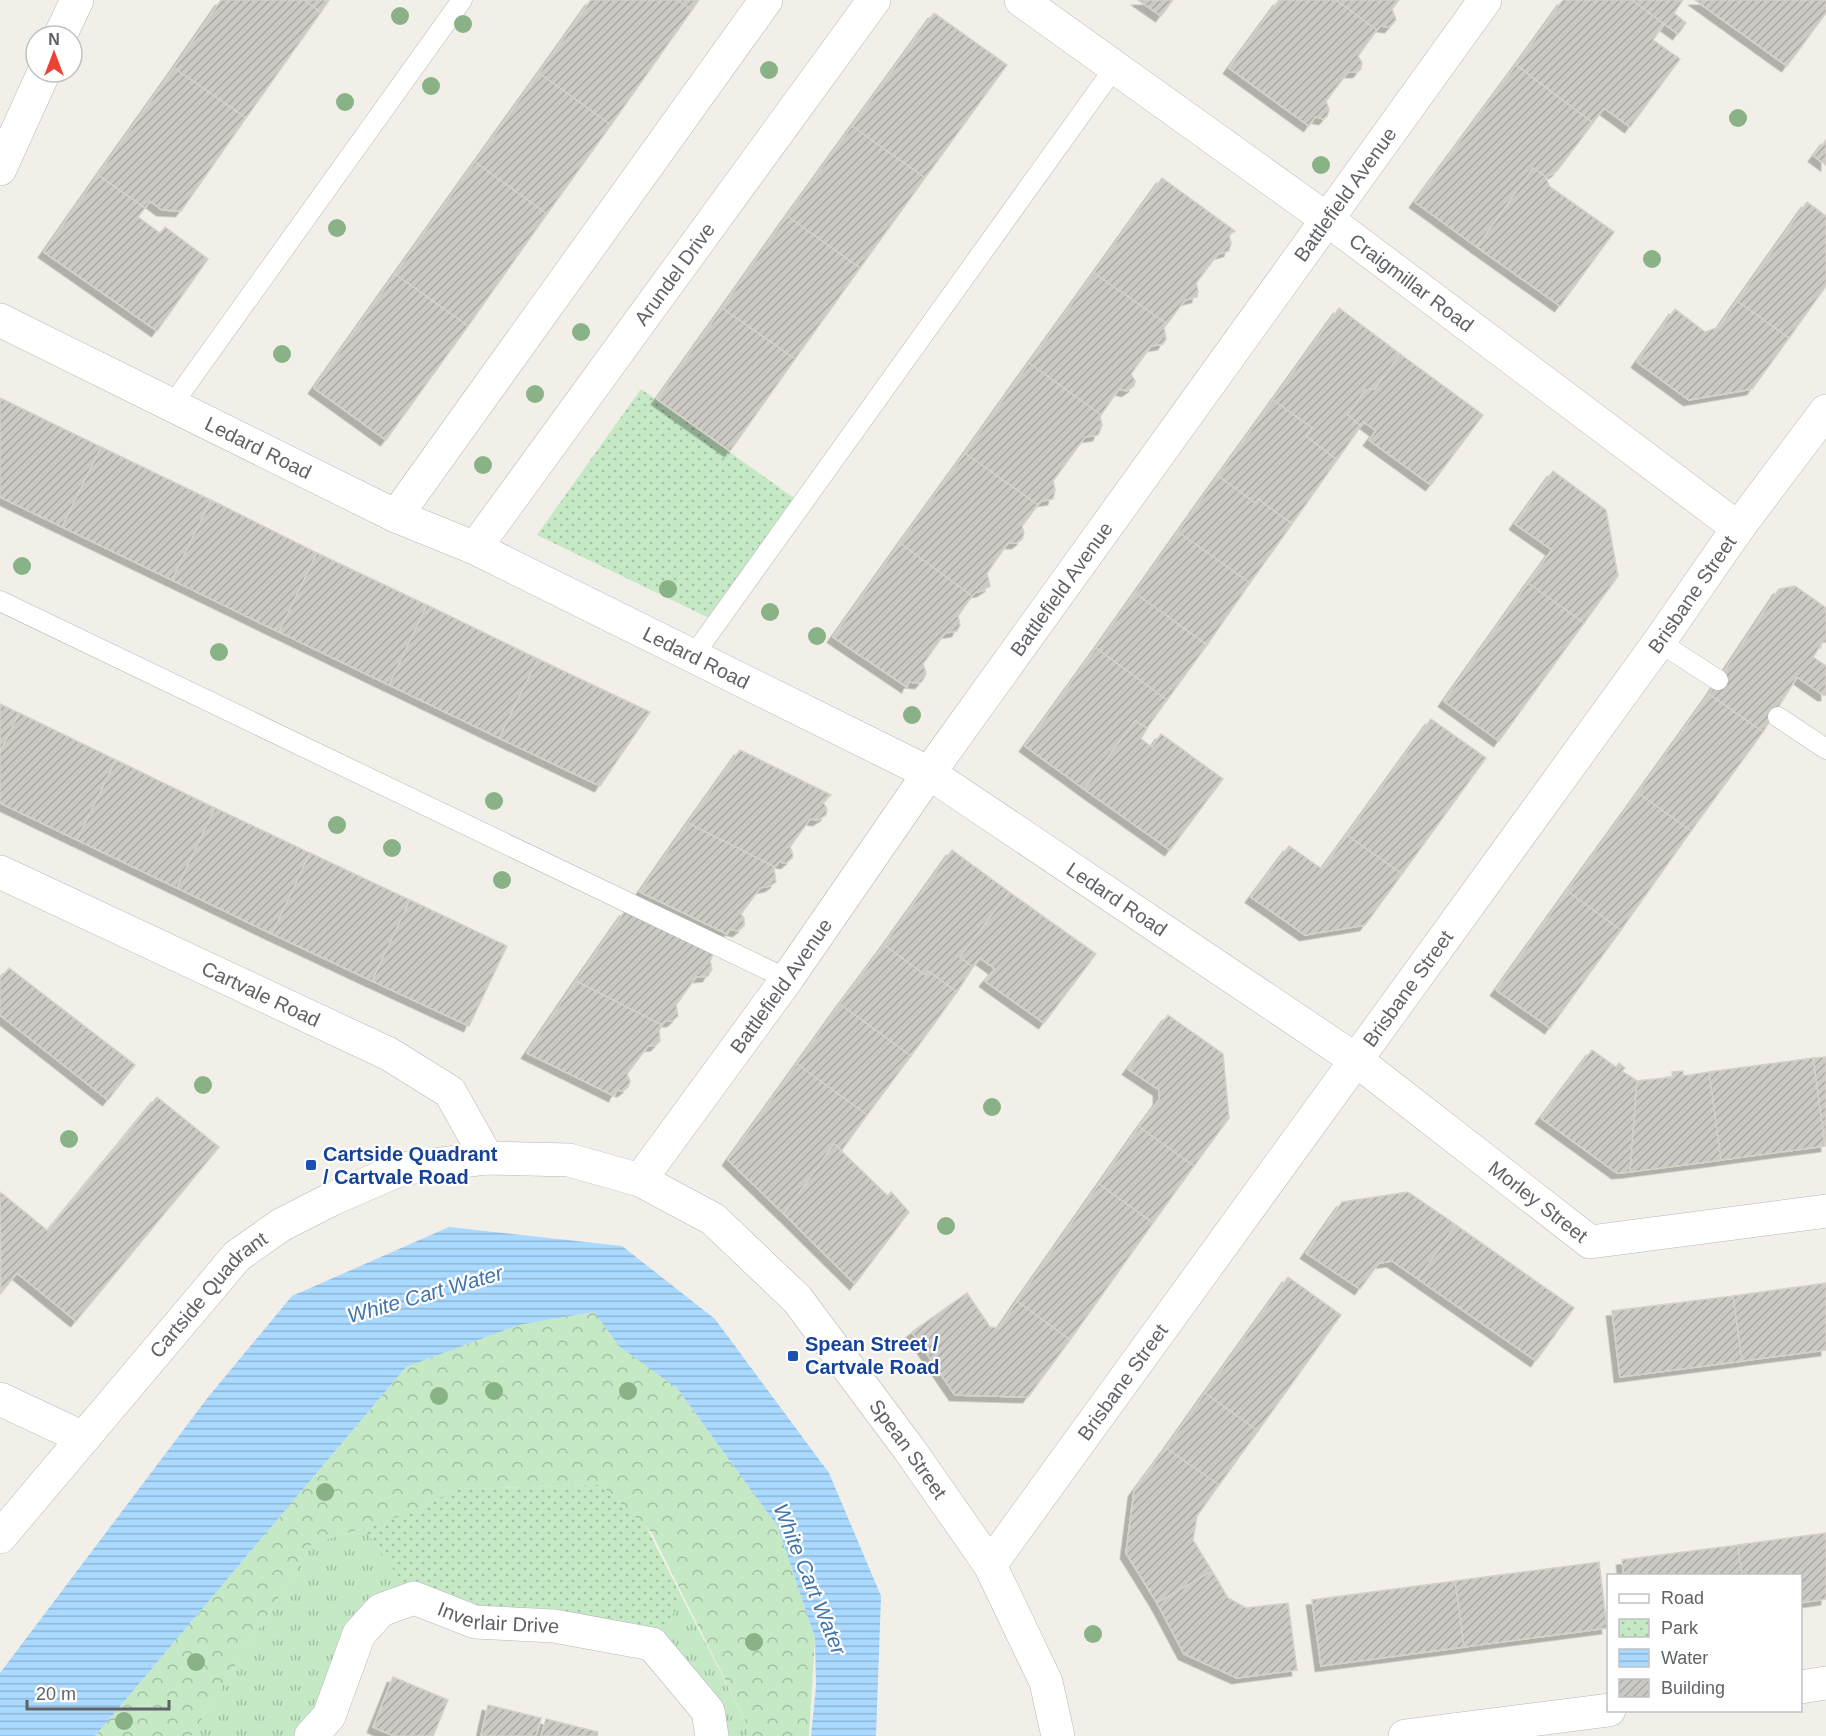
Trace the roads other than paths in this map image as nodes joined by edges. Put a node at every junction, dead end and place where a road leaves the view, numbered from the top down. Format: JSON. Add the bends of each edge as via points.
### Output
{"nodes":[{"id":1,"x":77,"y":0,"type":"edge"},
{"id":2,"x":462,"y":0,"type":"edge"},
{"id":3,"x":766,"y":0,"type":"edge"},
{"id":4,"x":874,"y":0,"type":"edge"},
{"id":5,"x":1021,"y":0,"type":"edge"},
{"id":6,"x":1485,"y":0,"type":"edge"},
{"id":7,"x":66,"y":24,"type":"edge"},
{"id":8,"x":1115,"y":67,"type":"junction"},
{"id":9,"x":39,"y":84,"type":"edge"},
{"id":10,"x":0,"y":169,"type":"edge"},
{"id":11,"x":1328,"y":220,"type":"junction"},
{"id":12,"x":0,"y":320,"type":"edge"},
{"id":13,"x":172,"y":405,"type":"junction"},
{"id":14,"x":1826,"y":411,"type":"edge"},
{"id":15,"x":396,"y":516,"type":"junction"},
{"id":16,"x":1738,"y":528,"type":"junction"},
{"id":17,"x":475,"y":548,"type":"junction"},
{"id":18,"x":0,"y":601,"type":"edge"},
{"id":19,"x":1659,"y":642,"type":"junction"},
{"id":20,"x":693,"y":656,"type":"junction"},
{"id":21,"x":1718,"y":680,"type":"dead end"},
{"id":22,"x":1778,"y":717,"type":"dead end"},
{"id":23,"x":1826,"y":749,"type":"edge"},
{"id":24,"x":929,"y":774,"type":"junction"},
{"id":25,"x":0,"y":872,"type":"edge"},
{"id":26,"x":787,"y":979,"type":"junction"},
{"id":27,"x":1356,"y":1060,"type":"junction"},
{"id":28,"x":487,"y":1158,"type":"junction"},
{"id":29,"x":639,"y":1180,"type":"junction"},
{"id":30,"x":1826,"y":1211,"type":"edge"},
{"id":31,"x":0,"y":1399,"type":"edge"},
{"id":32,"x":83,"y":1438,"type":"junction"},
{"id":33,"x":0,"y":1537,"type":"edge"},
{"id":34,"x":990,"y":1565,"type":"junction"},
{"id":35,"x":1826,"y":1683,"type":"edge"},
{"id":36,"x":1802,"y":1686,"type":"edge"},
{"id":37,"x":1607,"y":1710,"type":"edge"},
{"id":38,"x":311,"y":1736,"type":"edge"},
{"id":39,"x":712,"y":1736,"type":"edge"},
{"id":40,"x":1058,"y":1736,"type":"edge"},
{"id":41,"x":1405,"y":1736,"type":"edge"}],
"edges":[{"from":1,"to":7,"type":"street"},
{"from":2,"to":13,"type":"lane"},
{"from":3,"to":15,"type":"street"},
{"from":4,"to":17,"type":"street","name":"Arundel Drive"},
{"from":5,"to":8,"type":"street","name":"Craigmillar Road"},
{"from":6,"to":11,"type":"street","name":"Battlefield Avenue"},
{"from":8,"to":11,"type":"street","name":"Craigmillar Road"},
{"from":8,"to":20,"type":"lane"},
{"from":9,"to":10,"type":"street"},
{"from":11,"to":16,"type":"street","name":"Craigmillar Road"},
{"from":11,"to":24,"type":"street","name":"Battlefield Avenue"},
{"from":12,"to":13,"type":"street","name":"Ledard Road"},
{"from":13,"to":15,"type":"street","name":"Ledard Road"},
{"from":14,"to":16,"type":"street","name":"Brisbane Street"},
{"from":15,"to":17,"type":"street","name":"Ledard Road"},
{"from":16,"to":19,"type":"street","name":"Brisbane Street"},
{"from":17,"to":20,"type":"street","name":"Ledard Road"},
{"from":18,"to":26,"type":"lane"},
{"from":19,"to":21,"type":"lane"},
{"from":19,"to":27,"type":"street","name":"Brisbane Street"},
{"from":20,"to":24,"type":"street","name":"Ledard Road"},
{"from":22,"to":23,"type":"lane"},
{"from":24,"to":26,"type":"street","name":"Battlefield Avenue"},
{"from":24,"to":27,"type":"street","name":"Ledard Road"},
{"from":25,"to":28,"type":"street","name":"Cartvale Road","via":[[389,1054],[450,1092]]},
{"from":26,"to":29,"type":"street","name":"Battlefield Avenue"},
{"from":27,"to":30,"type":"street","name":"Morley Street","via":[[1590,1242]]},
{"from":27,"to":34,"type":"street","name":"Brisbane Street"},
{"from":28,"to":29,"type":"street","name":"Spean Street","via":[[569,1160]]},
{"from":28,"to":32,"type":"street","name":"Cartside Quadrant","via":[[401,1169],[281,1225],[237,1256]]},
{"from":29,"to":34,"type":"street","name":"Spean Street","via":[[713,1219],[797,1299]]},
{"from":31,"to":32,"type":"street"},
{"from":32,"to":33,"type":"street","name":"Cartside Quadrant"},
{"from":34,"to":40,"type":"street","name":"Spean Street","via":[[1046,1682]]},
{"from":35,"to":36,"type":"street"},
{"from":37,"to":41,"type":"street"},
{"from":38,"to":39,"type":"street","name":"Inverlair Drive","via":[[329,1716],[359,1634],[381,1610],[414,1598],[475,1622],[554,1626],[652,1644],[708,1711]]}]}
